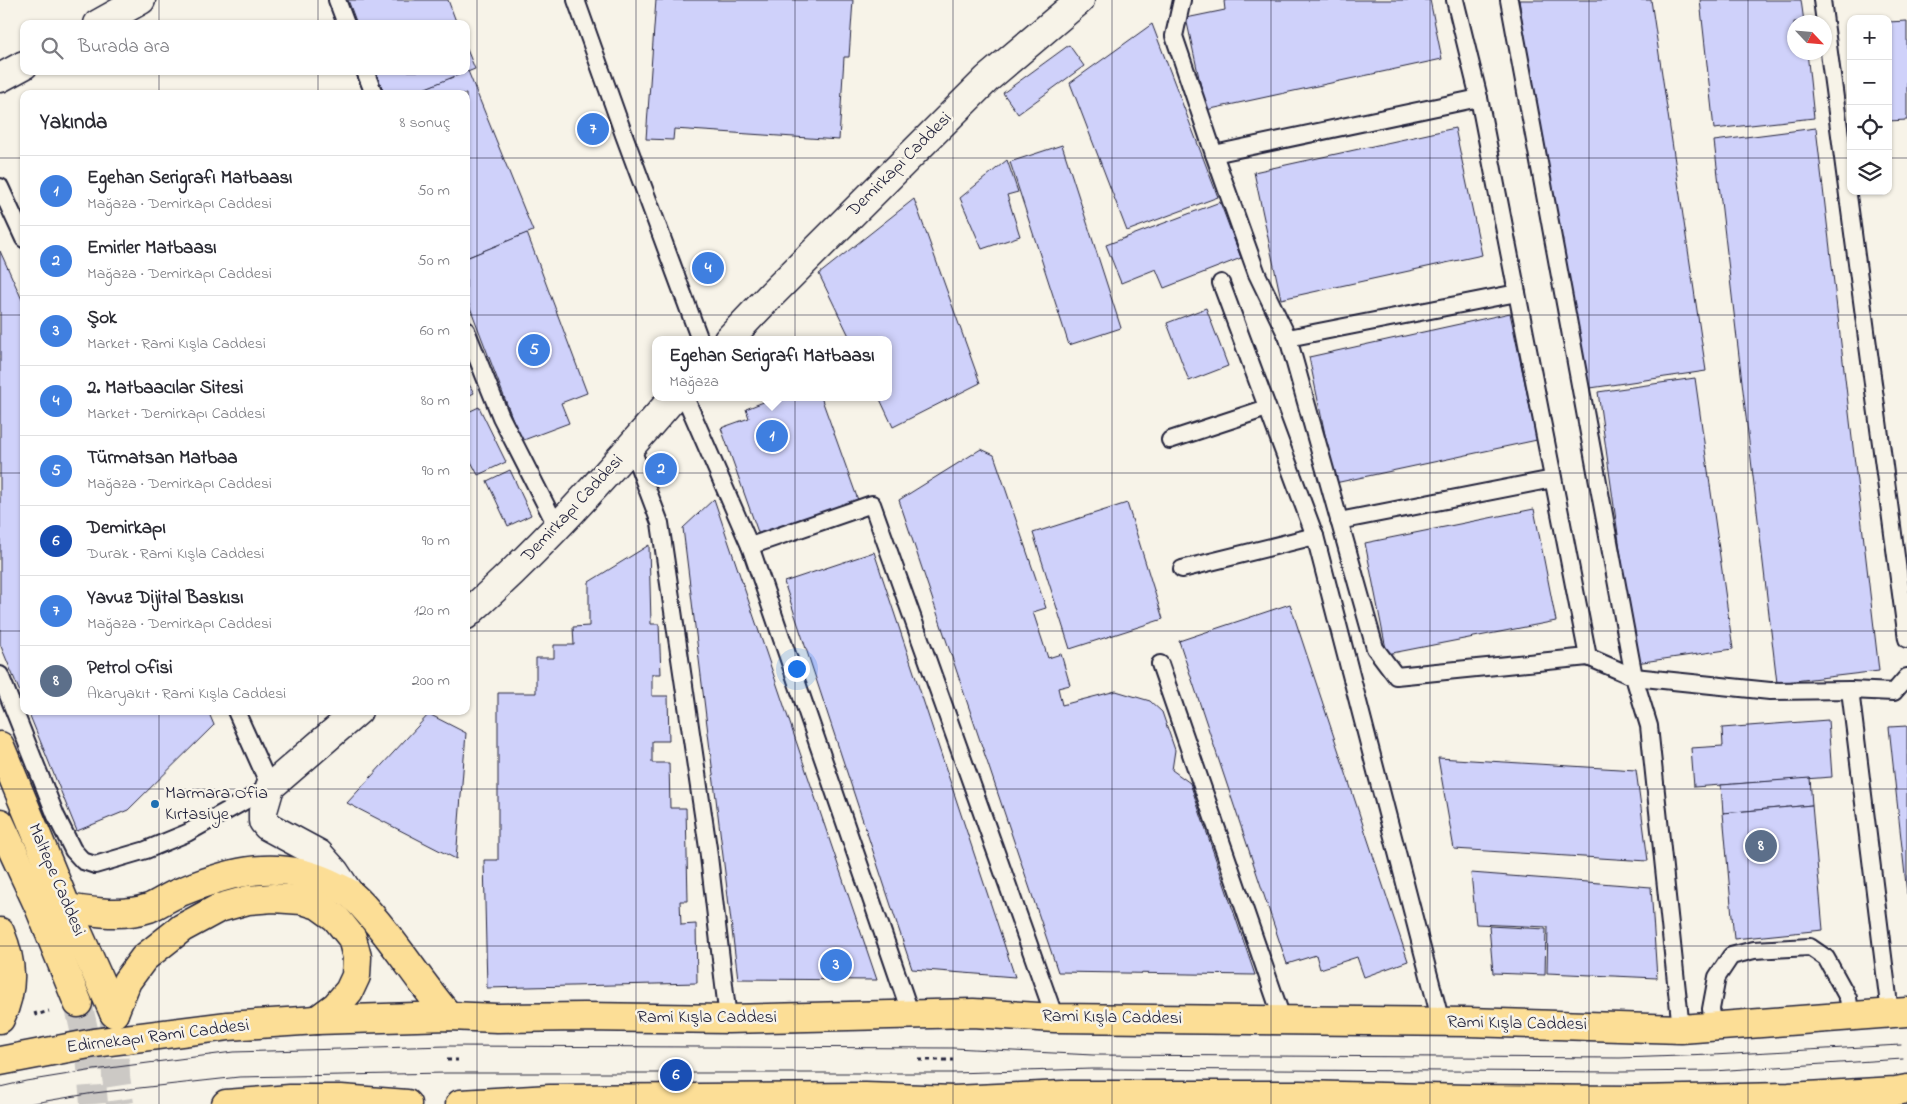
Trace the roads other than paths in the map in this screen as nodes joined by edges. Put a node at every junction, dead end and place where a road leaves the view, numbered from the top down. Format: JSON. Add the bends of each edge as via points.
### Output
{"nodes":[{"id":1,"x":140,"y":0,"type":"edge"},
{"id":2,"x":337,"y":0,"type":"edge"},
{"id":3,"x":576,"y":0,"type":"edge"},
{"id":4,"x":1182,"y":0,"type":"edge"},
{"id":5,"x":1454,"y":0,"type":"edge"},
{"id":6,"x":1509,"y":0,"type":"edge"},
{"id":7,"x":1822,"y":0,"type":"edge"},
{"id":8,"x":1078,"y":1,"type":"edge"},
{"id":9,"x":105,"y":20,"type":"edge"},
{"id":10,"x":344,"y":20,"type":"edge"},
{"id":11,"x":20,"y":67,"type":"edge"},
{"id":12,"x":367,"y":75,"type":"edge"},
{"id":13,"x":0,"y":78,"type":"edge"},
{"id":14,"x":372,"y":90,"type":"edge"},
{"id":15,"x":1479,"y":98,"type":"junction"},
{"id":16,"x":1214,"y":154,"type":"junction"},
{"id":17,"x":0,"y":187,"type":"edge"},
{"id":18,"x":20,"y":230,"type":"edge"},
{"id":19,"x":1221,"y":283,"type":"dead end"},
{"id":20,"x":1517,"y":293,"type":"junction"},
{"id":21,"x":699,"y":336,"type":"edge"},
{"id":22,"x":732,"y":336,"type":"edge"},
{"id":23,"x":1288,"y":338,"type":"junction"},
{"id":24,"x":470,"y":340,"type":"edge"},
{"id":25,"x":670,"y":401,"type":"edge"},
{"id":26,"x":687,"y":401,"type":"edge"},
{"id":27,"x":1267,"y":408,"type":"junction"},
{"id":28,"x":1170,"y":440,"type":"dead end"},
{"id":29,"x":631,"y":446,"type":"junction"},
{"id":30,"x":1553,"y":479,"type":"junction"},
{"id":31,"x":1340,"y":521,"type":"junction"},
{"id":32,"x":557,"y":527,"type":"junction"},
{"id":33,"x":1315,"y":536,"type":"junction"},
{"id":34,"x":750,"y":546,"type":"junction"},
{"id":35,"x":1182,"y":569,"type":"dead end"},
{"id":36,"x":470,"y":611,"type":"edge"},
{"id":37,"x":1907,"y":639,"type":"edge"},
{"id":38,"x":1588,"y":657,"type":"junction"},
{"id":39,"x":1160,"y":664,"type":"dead end"},
{"id":40,"x":0,"y":675,"type":"edge"},
{"id":41,"x":1634,"y":677,"type":"junction"},
{"id":42,"x":1907,"y":677,"type":"edge"},
{"id":43,"x":1850,"y":690,"type":"junction"},
{"id":44,"x":238,"y":715,"type":"edge"},
{"id":45,"x":353,"y":715,"type":"edge"},
{"id":46,"x":0,"y":746,"type":"edge"},
{"id":47,"x":270,"y":788,"type":"junction"},
{"id":48,"x":0,"y":823,"type":"edge"},
{"id":49,"x":349,"y":892,"type":"junction"},
{"id":50,"x":66,"y":908,"type":"junction"},
{"id":51,"x":0,"y":932,"type":"edge"},
{"id":52,"x":78,"y":1003,"type":"tunnel mouth"},
{"id":53,"x":1898,"y":1013,"type":"edge"},
{"id":54,"x":911,"y":1015,"type":"junction"},
{"id":55,"x":449,"y":1016,"type":"junction"},
{"id":56,"x":1851,"y":1017,"type":"junction"},
{"id":57,"x":1055,"y":1018,"type":"junction"},
{"id":58,"x":728,"y":1019,"type":"junction"},
{"id":59,"x":0,"y":1020,"type":"edge"},
{"id":60,"x":316,"y":1020,"type":"junction"},
{"id":61,"x":1283,"y":1021,"type":"junction"},
{"id":62,"x":1441,"y":1022,"type":"junction"},
{"id":63,"x":1714,"y":1027,"type":"junction"},
{"id":64,"x":1681,"y":1029,"type":"junction"},
{"id":65,"x":0,"y":1061,"type":"edge"},
{"id":66,"x":1907,"y":1089,"type":"edge"},
{"id":67,"x":1635,"y":1102,"type":"edge"},
{"id":68,"x":388,"y":1103,"type":"edge"},
{"id":69,"x":226,"y":1104,"type":"edge"},
{"id":70,"x":460,"y":1104,"type":"edge"}],
"edges":[{"from":1,"to":9,"type":"street"},
{"from":2,"to":10,"type":"lane"},
{"from":3,"to":21,"type":"lane"},
{"from":4,"to":16,"type":"lane","via":[[1174,36]]},
{"from":5,"to":15,"type":"lane"},
{"from":6,"to":41,"type":"lane"},
{"from":7,"to":37,"type":"lane"},
{"from":8,"to":22,"type":"street","name":"Demirkapı Caddesi","via":[[987,79]]},
{"from":11,"to":13,"type":"street"},
{"from":12,"to":14,"type":"lane"},
{"from":15,"to":16,"type":"lane"},
{"from":15,"to":20,"type":"lane"},
{"from":16,"to":23,"type":"lane","via":[[1257,274]]},
{"from":17,"to":18,"type":"lane"},
{"from":19,"to":27,"type":"lane"},
{"from":20,"to":23,"type":"lane"},
{"from":20,"to":30,"type":"lane"},
{"from":23,"to":31,"type":"lane"},
{"from":24,"to":32,"type":"lane","via":[[501,417]]},
{"from":25,"to":29,"type":"street","name":"Demirkapı Caddesi"},
{"from":26,"to":34,"type":"lane"},
{"from":27,"to":28,"type":"lane"},
{"from":27,"to":33,"type":"lane"},
{"from":29,"to":32,"type":"street","name":"Demirkapı Caddesi"},
{"from":29,"to":58,"type":"lane","via":[[660,523],[708,848]]},
{"from":30,"to":31,"type":"lane"},
{"from":30,"to":38,"type":"lane"},
{"from":31,"to":38,"type":"lane","via":[[1374,648],[1396,676]]},
{"from":32,"to":36,"type":"street","name":"Demirkapı Caddesi"},
{"from":33,"to":35,"type":"lane"},
{"from":33,"to":62,"type":"lane"},
{"from":34,"to":54,"type":"lane"},
{"from":34,"to":57,"type":"lane","via":[[872,504]]},
{"from":38,"to":41,"type":"lane"},
{"from":39,"to":61,"type":"lane"},
{"from":40,"to":47,"type":"lane","via":[[56,816],[73,850],[83,861],[95,865],[154,846],[187,833]]},
{"from":41,"to":43,"type":"lane","via":[[1770,691]]},
{"from":41,"to":64,"type":"lane","via":[[1649,726]]},
{"from":42,"to":43,"type":"lane","via":[[1894,692]]},
{"from":43,"to":53,"type":"lane"},
{"from":44,"to":47,"type":"lane"},
{"from":45,"to":47,"type":"street"},
{"from":46,"to":50,"type":"main road","name":"Maltepe Caddesi"},
{"from":47,"to":49,"type":"street","via":[[262,821],[319,854]]},
{"from":48,"to":52,"type":"main road"},
{"from":49,"to":50,"type":"main road","via":[[292,870],[248,870],[181,891],[148,908],[117,913]]},
{"from":49,"to":55,"type":"main road","via":[[383,930]]},
{"from":50,"to":60,"type":"main road","name":"Maltepe Caddesi","via":[[114,1013],[127,981],[144,958],[182,928],[219,908],[248,900],[273,898],[318,905],[336,918],[352,938],[357,957],[356,976],[349,991],[336,1006]]},
{"from":51,"to":59,"type":"main road","via":[[11,966],[11,984]]},
{"from":53,"to":56,"type":"main road","name":"Rami Kışla Caddesi"},
{"from":54,"to":57,"type":"main road","name":"Rami Kışla Caddesi","via":[[972,1013]]},
{"from":54,"to":58,"type":"main road","name":"Rami Kışla Caddesi"},
{"from":55,"to":58,"type":"main road","name":"Rami Kışla Caddesi"},
{"from":55,"to":60,"type":"main road","name":"Rami Kışla Caddesi"},
{"from":56,"to":63,"type":"main road","name":"Rami Kışla Caddesi"},
{"from":56,"to":63,"type":"lane","via":[[1848,998],[1826,958],[1810,947],[1754,950],[1731,956],[1717,977],[1711,1009]]},
{"from":57,"to":61,"type":"main road","name":"Rami Kışla Caddesi"},
{"from":60,"to":65,"type":"main road","name":"Edirnekapı Rami Caddesi","via":[[152,1035]]},
{"from":61,"to":62,"type":"main road","name":"Rami Kışla Caddesi"},
{"from":62,"to":64,"type":"main road","name":"Rami Kışla Caddesi"},
{"from":63,"to":64,"type":"main road","name":"Rami Kışla Caddesi"},
{"from":66,"to":67,"type":"main road"},
{"from":67,"to":70,"type":"main road","via":[[1299,1095],[1063,1095],[954,1100],[865,1097],[550,1099]]},
{"from":68,"to":69,"type":"main road","via":[[298,1099]]}]}
